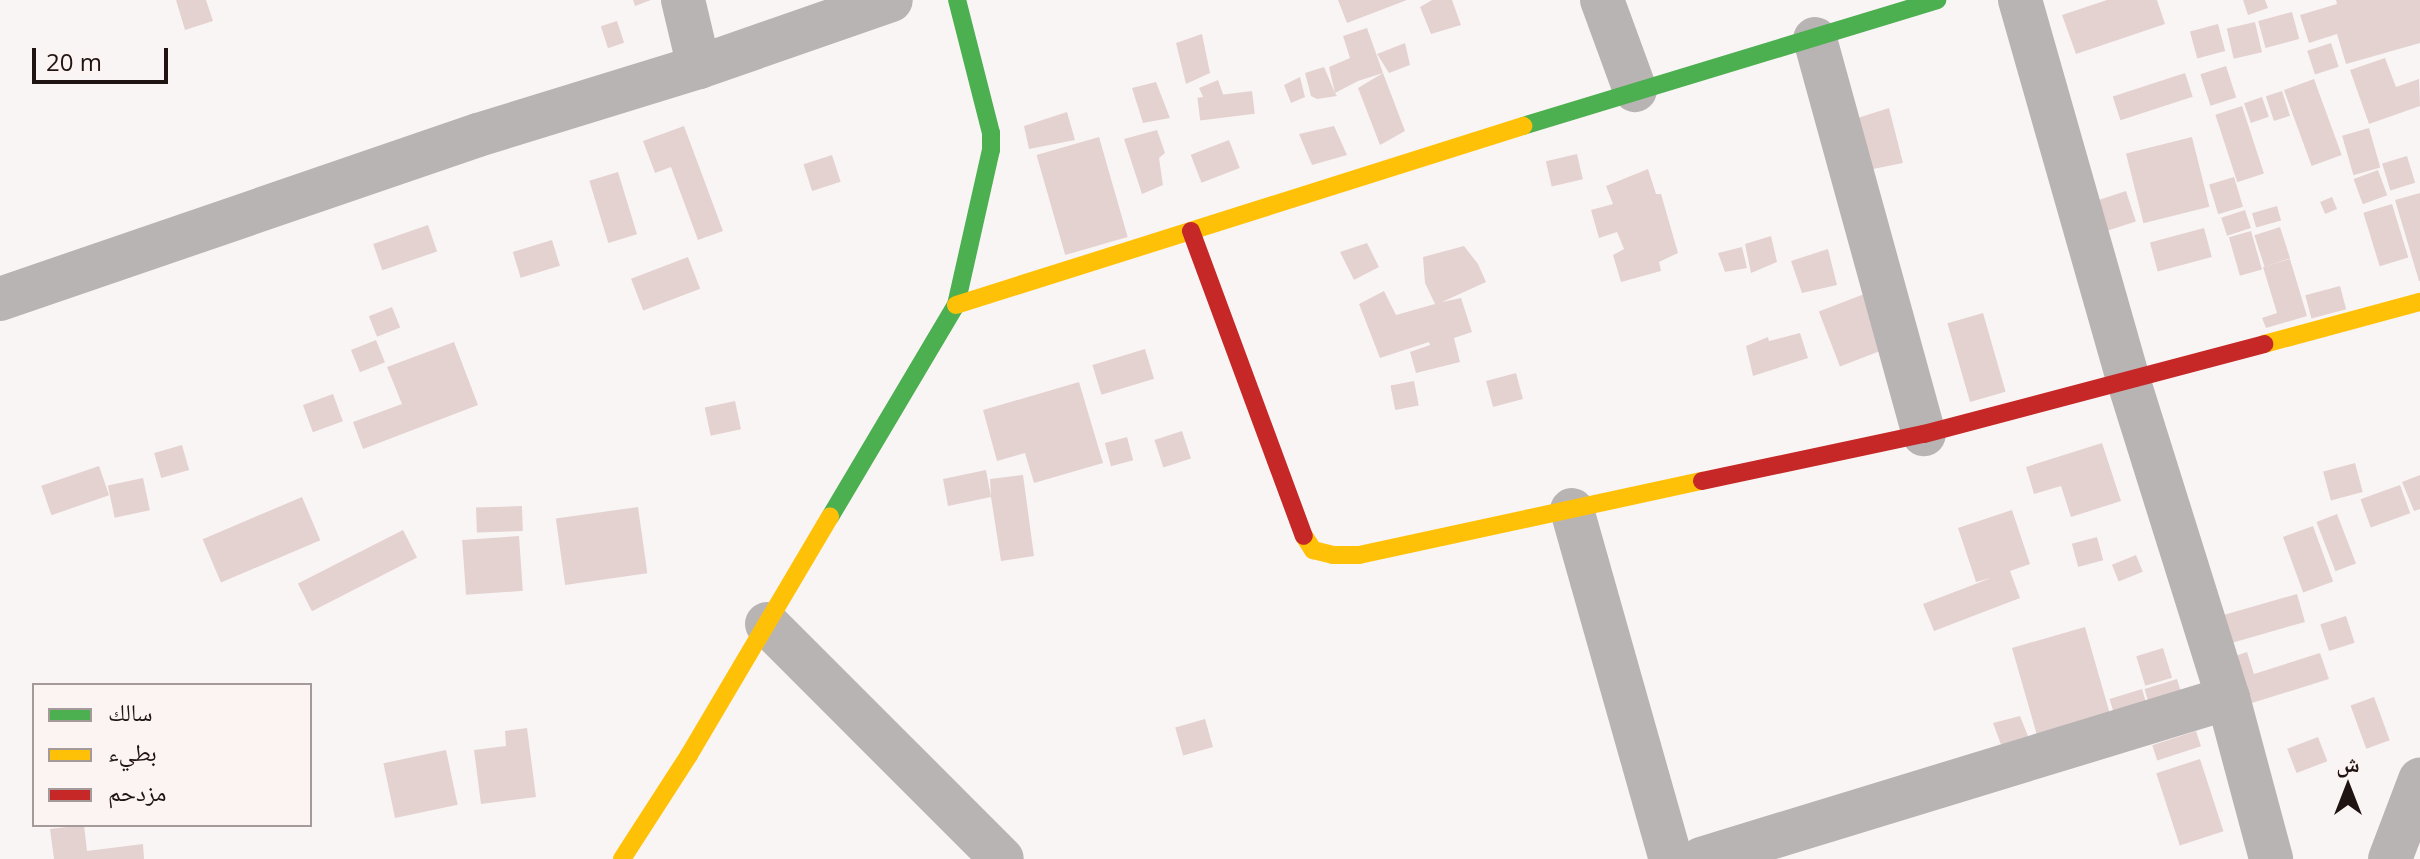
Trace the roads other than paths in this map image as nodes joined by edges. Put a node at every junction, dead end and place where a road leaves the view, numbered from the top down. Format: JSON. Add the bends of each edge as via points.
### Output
{"nodes":[{"id":1,"x":683,"y":0,"type":"edge"},
{"id":2,"x":891,"y":0,"type":"edge"},
{"id":3,"x":957,"y":0,"type":"edge"},
{"id":4,"x":1602,"y":0,"type":"edge"},
{"id":5,"x":1937,"y":0,"type":"edge"},
{"id":6,"x":2020,"y":0,"type":"edge"},
{"id":7,"x":1815,"y":39,"type":"junction"},
{"id":8,"x":699,"y":67,"type":"junction"},
{"id":9,"x":1635,"y":90,"type":"junction"},
{"id":10,"x":1191,"y":231,"type":"junction"},
{"id":11,"x":0,"y":299,"type":"edge"},
{"id":12,"x":2420,"y":302,"type":"edge"},
{"id":13,"x":956,"y":305,"type":"junction"},
{"id":14,"x":2128,"y":379,"type":"junction"},
{"id":15,"x":1924,"y":434,"type":"junction"},
{"id":16,"x":1572,"y":510,"type":"junction"},
{"id":17,"x":767,"y":624,"type":"junction"},
{"id":18,"x":2228,"y":698,"type":"junction"},
{"id":19,"x":2416,"y":802,"type":"edge"},
{"id":20,"x":622,"y":859,"type":"edge"},
{"id":21,"x":1002,"y":859,"type":"edge"},
{"id":22,"x":1671,"y":859,"type":"edge"},
{"id":23,"x":1701,"y":859,"type":"edge"},
{"id":24,"x":2271,"y":859,"type":"edge"},
{"id":25,"x":2390,"y":859,"type":"edge"}],
"edges":[{"from":1,"to":8,"type":"street"},
{"from":2,"to":8,"type":"street"},
{"from":3,"to":13,"type":"street","via":[[991,150]]},
{"from":4,"to":9,"type":"street"},
{"from":5,"to":7,"type":"street"},
{"from":6,"to":14,"type":"street"},
{"from":7,"to":9,"type":"street"},
{"from":7,"to":15,"type":"street"},
{"from":8,"to":11,"type":"street","via":[[478,135]]},
{"from":9,"to":10,"type":"street"},
{"from":10,"to":13,"type":"street"},
{"from":10,"to":16,"type":"street","via":[[1298,528],[1313,550],[1359,555]]},
{"from":12,"to":14,"type":"street"},
{"from":13,"to":17,"type":"street"},
{"from":14,"to":15,"type":"street"},
{"from":14,"to":18,"type":"street"},
{"from":15,"to":16,"type":"street"},
{"from":16,"to":22,"type":"street"},
{"from":17,"to":20,"type":"street"},
{"from":17,"to":21,"type":"street"},
{"from":18,"to":23,"type":"street"},
{"from":18,"to":24,"type":"street"},
{"from":19,"to":25,"type":"street"}]}
